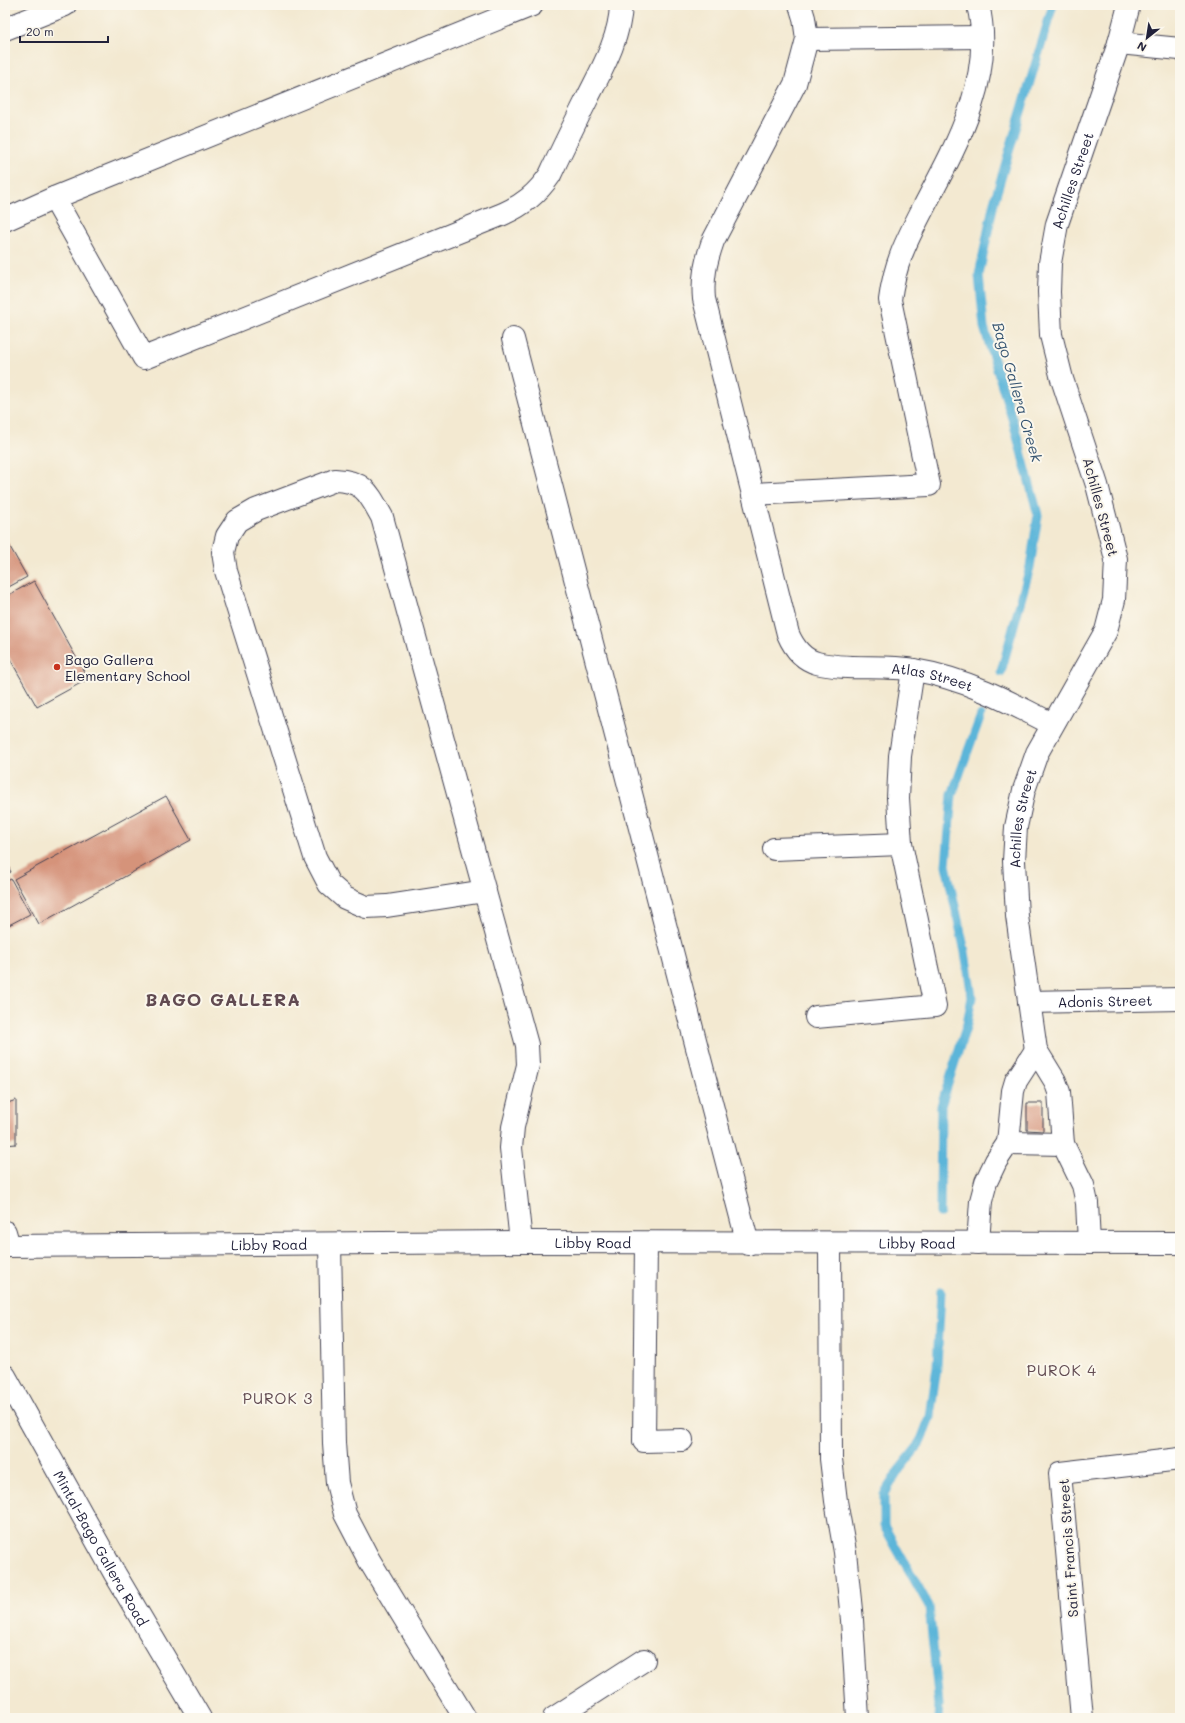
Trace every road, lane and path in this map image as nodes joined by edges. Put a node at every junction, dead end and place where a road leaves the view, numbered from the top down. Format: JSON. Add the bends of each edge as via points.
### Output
{"nodes":[{"id":1,"x":532,"y":5,"type":"edge"},
{"id":2,"x":621,"y":5,"type":"edge"},
{"id":3,"x":800,"y":5,"type":"edge"},
{"id":4,"x":978,"y":5,"type":"edge"},
{"id":5,"x":1129,"y":5,"type":"edge"},
{"id":6,"x":52,"y":7,"type":"edge"},
{"id":7,"x":5,"y":29,"type":"edge"},
{"id":8,"x":982,"y":37,"type":"junction"},
{"id":9,"x":807,"y":39,"type":"junction"},
{"id":10,"x":1119,"y":43,"type":"junction"},
{"id":11,"x":1180,"y":49,"type":"edge"},
{"id":12,"x":54,"y":198,"type":"junction"},
{"id":13,"x":5,"y":220,"type":"edge"},
{"id":14,"x":513,"y":338,"type":"dead end"},
{"id":15,"x":753,"y":494,"type":"junction"},
{"id":16,"x":913,"y":670,"type":"junction"},
{"id":17,"x":1052,"y":724,"type":"junction"},
{"id":18,"x":901,"y":844,"type":"junction"},
{"id":19,"x":774,"y":850,"type":"dead end"},
{"id":20,"x":485,"y":891,"type":"junction"},
{"id":21,"x":1180,"y":1000,"type":"edge"},
{"id":22,"x":1029,"y":1002,"type":"junction"},
{"id":23,"x":816,"y":1017,"type":"dead end"},
{"id":24,"x":1036,"y":1050,"type":"junction"},
{"id":25,"x":1008,"y":1143,"type":"junction"},
{"id":26,"x":1063,"y":1144,"type":"junction"},
{"id":27,"x":6,"y":1242,"type":"edge"},
{"id":28,"x":521,"y":1242,"type":"junction"},
{"id":29,"x":646,"y":1243,"type":"junction"},
{"id":30,"x":978,"y":1243,"type":"junction"},
{"id":31,"x":1089,"y":1243,"type":"junction"},
{"id":32,"x":1180,"y":1243,"type":"edge"},
{"id":33,"x":330,"y":1244,"type":"junction"},
{"id":34,"x":748,"y":1244,"type":"junction"},
{"id":35,"x":830,"y":1244,"type":"junction"},
{"id":36,"x":5,"y":1376,"type":"edge"},
{"id":37,"x":682,"y":1440,"type":"dead end"},
{"id":38,"x":1180,"y":1459,"type":"edge"},
{"id":39,"x":644,"y":1660,"type":"dead end"},
{"id":40,"x":200,"y":1718,"type":"edge"},
{"id":41,"x":465,"y":1718,"type":"edge"},
{"id":42,"x":554,"y":1718,"type":"edge"},
{"id":43,"x":858,"y":1718,"type":"edge"},
{"id":44,"x":1082,"y":1718,"type":"edge"}],
"edges":[{"from":1,"to":12,"type":"street"},
{"from":2,"to":12,"type":"street","via":[[617,30],[604,63],[550,175],[530,199],[508,212],[144,358]]},
{"from":3,"to":9,"type":"street"},
{"from":4,"to":8,"type":"street"},
{"from":5,"to":10,"type":"street","name":"Achilles Street"},
{"from":6,"to":7,"type":"street"},
{"from":8,"to":9,"type":"street"},
{"from":8,"to":15,"type":"street","via":[[982,60],[967,119],[899,256],[892,278],[890,300],[894,323],[929,485]]},
{"from":9,"to":15,"type":"street","via":[[795,84],[713,241],[702,281],[704,299]]},
{"from":10,"to":11,"type":"street"},
{"from":10,"to":17,"type":"street","name":"Achilles Street","via":[[1057,224],[1050,263],[1049,292],[1051,334],[1062,379],[1097,485],[1116,559],[1114,600],[1106,631]]},
{"from":12,"to":13,"type":"street"},
{"from":14,"to":34,"type":"street"},
{"from":15,"to":16,"type":"street","name":"Atlas Street","via":[[788,634],[795,648],[804,657],[816,663]]},
{"from":16,"to":17,"type":"street","name":"Atlas Street","via":[[972,685]]},
{"from":16,"to":18,"type":"street","via":[[900,756],[898,798]]},
{"from":17,"to":22,"type":"street","name":"Achilles Street","via":[[1037,753],[1024,790],[1016,827],[1014,861],[1017,916]]},
{"from":18,"to":19,"type":"street"},
{"from":18,"to":23,"type":"street","via":[[935,1006]]},
{"from":20,"to":20,"type":"street","via":[[382,517],[371,497],[361,485],[348,480],[335,480],[256,510],[237,521],[227,536],[223,552],[226,571],[314,857],[329,884],[345,898],[366,907]]},
{"from":20,"to":28,"type":"street","via":[[527,1045],[528,1065],[512,1127],[511,1148]]},
{"from":21,"to":22,"type":"street","name":"Adonis Street"},
{"from":22,"to":24,"type":"street","name":"Achilles Street"},
{"from":24,"to":25,"type":"street","via":[[1016,1081]]},
{"from":24,"to":26,"type":"street","name":"Achilles Street","via":[[1059,1092]]},
{"from":25,"to":26,"type":"street"},
{"from":25,"to":30,"type":"street","via":[[996,1160],[986,1182],[981,1201]]},
{"from":26,"to":31,"type":"street","name":"Achilles Street","via":[[1083,1185],[1087,1203]]},
{"from":27,"to":33,"type":"street","name":"Libby Road"},
{"from":28,"to":29,"type":"street","name":"Libby Road"},
{"from":28,"to":33,"type":"street","name":"Libby Road"},
{"from":29,"to":34,"type":"street","name":"Libby Road"},
{"from":29,"to":37,"type":"street","via":[[644,1441]]},
{"from":30,"to":31,"type":"street","name":"Libby Road"},
{"from":30,"to":35,"type":"street","name":"Libby Road"},
{"from":31,"to":32,"type":"street","name":"Libby Road"},
{"from":33,"to":41,"type":"street","via":[[334,1443],[337,1483],[345,1514]]},
{"from":34,"to":35,"type":"street","name":"Libby Road"},
{"from":35,"to":43,"type":"street","via":[[831,1459],[845,1552]]},
{"from":36,"to":40,"type":"street","name":"Mintal-Bago Gallera Road","via":[[115,1574]]},
{"from":38,"to":44,"type":"street","name":"Saint Francis Street","via":[[1060,1473]]},
{"from":39,"to":42,"type":"street"}]}
